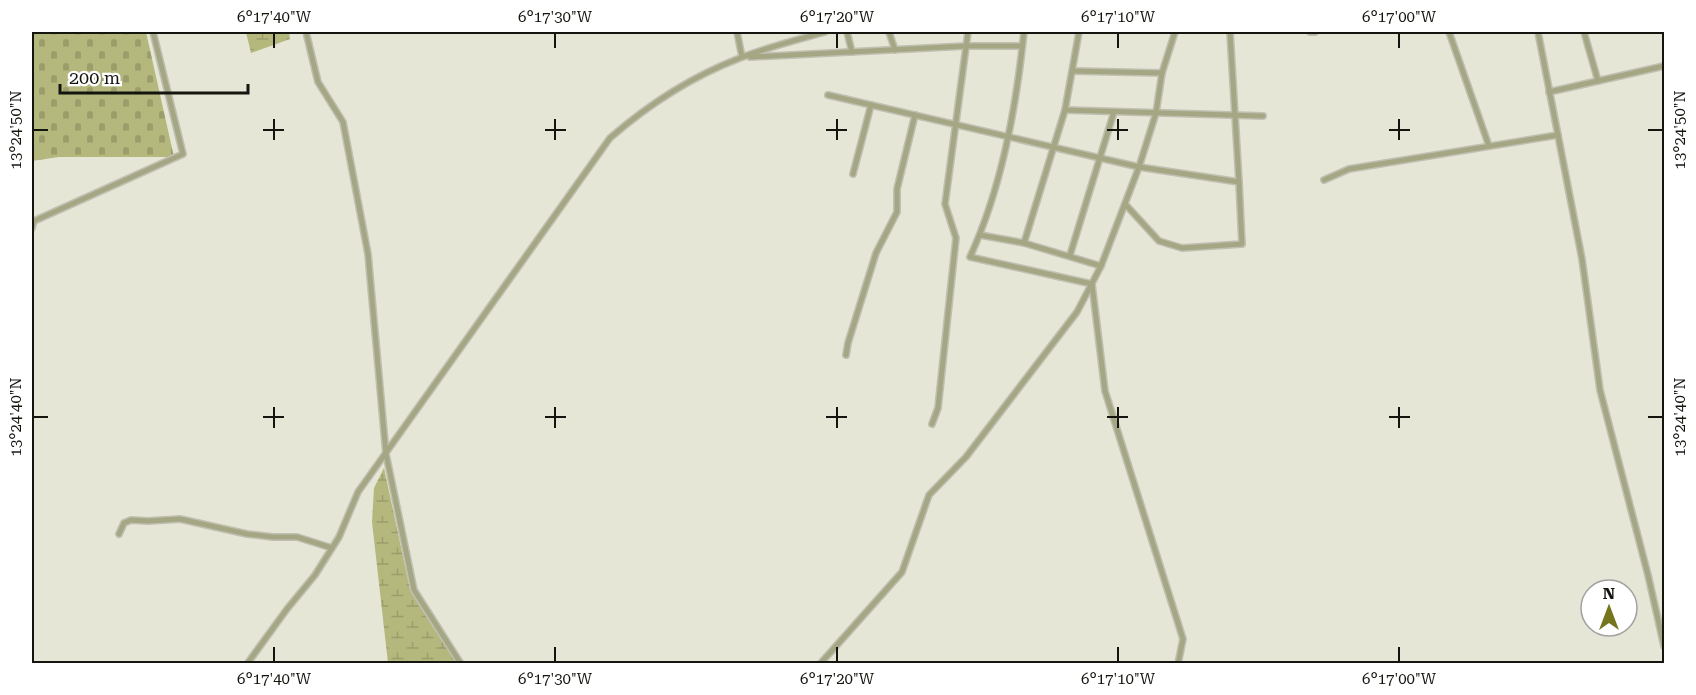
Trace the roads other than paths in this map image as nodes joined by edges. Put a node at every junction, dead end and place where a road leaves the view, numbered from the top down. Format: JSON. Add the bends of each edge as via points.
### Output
{"nodes":[{"id":1,"x":153,"y":32,"type":"edge"},
{"id":2,"x":306,"y":32,"type":"edge"},
{"id":3,"x":737,"y":32,"type":"edge"},
{"id":4,"x":825,"y":32,"type":"edge"},
{"id":5,"x":847,"y":32,"type":"edge"},
{"id":6,"x":889,"y":32,"type":"edge"},
{"id":7,"x":968,"y":32,"type":"edge"},
{"id":8,"x":1024,"y":32,"type":"edge"},
{"id":9,"x":1079,"y":32,"type":"edge"},
{"id":10,"x":1174,"y":32,"type":"edge"},
{"id":11,"x":1230,"y":32,"type":"edge"},
{"id":12,"x":1310,"y":32,"type":"edge"},
{"id":13,"x":1315,"y":32,"type":"edge"},
{"id":14,"x":1449,"y":32,"type":"edge"},
{"id":15,"x":1538,"y":32,"type":"edge"},
{"id":16,"x":1584,"y":32,"type":"edge"},
{"id":17,"x":966,"y":46,"type":"junction"},
{"id":18,"x":1023,"y":46,"type":"junction"},
{"id":19,"x":895,"y":50,"type":"junction"},
{"id":20,"x":852,"y":52,"type":"junction"},
{"id":21,"x":742,"y":57,"type":"junction"},
{"id":22,"x":1665,"y":66,"type":"edge"},
{"id":23,"x":1073,"y":71,"type":"junction"},
{"id":24,"x":1162,"y":73,"type":"junction"},
{"id":25,"x":1598,"y":81,"type":"junction"},
{"id":26,"x":1549,"y":92,"type":"junction"},
{"id":27,"x":828,"y":95,"type":"dead end"},
{"id":28,"x":871,"y":105,"type":"junction"},
{"id":29,"x":1065,"y":110,"type":"junction"},
{"id":30,"x":1114,"y":112,"type":"junction"},
{"id":31,"x":1156,"y":113,"type":"junction"},
{"id":32,"x":915,"y":115,"type":"junction"},
{"id":33,"x":1235,"y":115,"type":"junction"},
{"id":34,"x":1263,"y":116,"type":"dead end"},
{"id":35,"x":956,"y":125,"type":"junction"},
{"id":36,"x":1558,"y":135,"type":"junction"},
{"id":37,"x":1009,"y":139,"type":"junction"},
{"id":38,"x":1489,"y":146,"type":"junction"},
{"id":39,"x":1053,"y":148,"type":"junction"},
{"id":40,"x":1101,"y":159,"type":"junction"},
{"id":41,"x":1139,"y":167,"type":"junction"},
{"id":42,"x":853,"y":174,"type":"dead end"},
{"id":43,"x":1324,"y":180,"type":"dead end"},
{"id":44,"x":1239,"y":182,"type":"junction"},
{"id":45,"x":1125,"y":204,"type":"junction"},
{"id":46,"x":32,"y":228,"type":"edge"},
{"id":47,"x":980,"y":235,"type":"junction"},
{"id":48,"x":1024,"y":243,"type":"junction"},
{"id":49,"x":1070,"y":255,"type":"junction"},
{"id":50,"x":1101,"y":266,"type":"junction"},
{"id":51,"x":1092,"y":284,"type":"junction"},
{"id":52,"x":846,"y":356,"type":"dead end"},
{"id":53,"x":932,"y":424,"type":"dead end"},
{"id":54,"x":386,"y":454,"type":"junction"},
{"id":55,"x":118,"y":534,"type":"dead end"},
{"id":56,"x":332,"y":548,"type":"junction"},
{"id":57,"x":1665,"y":646,"type":"edge"},
{"id":58,"x":247,"y":663,"type":"edge"},
{"id":59,"x":460,"y":663,"type":"edge"},
{"id":60,"x":820,"y":663,"type":"edge"},
{"id":61,"x":1178,"y":663,"type":"edge"}],
"edges":[{"from":1,"to":46,"type":"street","via":[[183,154],[34,221]]},
{"from":2,"to":54,"type":"street","via":[[318,82],[343,122],[354,177],[368,254]]},
{"from":3,"to":21,"type":"street"},
{"from":4,"to":21,"type":"street"},
{"from":5,"to":20,"type":"street"},
{"from":6,"to":19,"type":"street"},
{"from":7,"to":17,"type":"street"},
{"from":8,"to":18,"type":"street"},
{"from":9,"to":23,"type":"street"},
{"from":10,"to":24,"type":"street"},
{"from":11,"to":33,"type":"street"},
{"from":12,"to":13,"type":"street"},
{"from":14,"to":38,"type":"street"},
{"from":15,"to":26,"type":"street"},
{"from":16,"to":25,"type":"street"},
{"from":17,"to":18,"type":"street"},
{"from":17,"to":19,"type":"street"},
{"from":17,"to":35,"type":"street"},
{"from":18,"to":37,"type":"street"},
{"from":19,"to":20,"type":"street"},
{"from":20,"to":21,"type":"street"},
{"from":21,"to":54,"type":"street","via":[[638,114],[610,138]]},
{"from":22,"to":25,"type":"street"},
{"from":23,"to":24,"type":"street"},
{"from":23,"to":29,"type":"street"},
{"from":24,"to":31,"type":"street"},
{"from":25,"to":26,"type":"street"},
{"from":26,"to":36,"type":"street"},
{"from":27,"to":28,"type":"street"},
{"from":28,"to":32,"type":"street"},
{"from":28,"to":42,"type":"street"},
{"from":29,"to":30,"type":"street"},
{"from":29,"to":39,"type":"street"},
{"from":30,"to":31,"type":"street"},
{"from":30,"to":40,"type":"street"},
{"from":31,"to":33,"type":"street"},
{"from":31,"to":41,"type":"street"},
{"from":32,"to":35,"type":"street"},
{"from":32,"to":52,"type":"street","via":[[897,189],[897,212],[876,254]]},
{"from":33,"to":34,"type":"street"},
{"from":33,"to":44,"type":"street"},
{"from":35,"to":37,"type":"street"},
{"from":35,"to":53,"type":"street","via":[[945,204],[956,238],[954,267],[938,408]]},
{"from":36,"to":38,"type":"street"},
{"from":36,"to":57,"type":"street","via":[[1582,258],[1600,390]]},
{"from":37,"to":39,"type":"street"},
{"from":37,"to":47,"type":"street"},
{"from":38,"to":43,"type":"street","via":[[1349,169]]},
{"from":39,"to":40,"type":"street"},
{"from":39,"to":48,"type":"street"},
{"from":40,"to":41,"type":"street"},
{"from":40,"to":49,"type":"street"},
{"from":41,"to":44,"type":"street"},
{"from":41,"to":45,"type":"street"},
{"from":44,"to":45,"type":"street","via":[[1242,244],[1182,248],[1158,241]]},
{"from":45,"to":50,"type":"street"},
{"from":47,"to":48,"type":"street"},
{"from":47,"to":51,"type":"street","via":[[970,257]]},
{"from":48,"to":49,"type":"street"},
{"from":49,"to":50,"type":"street"},
{"from":50,"to":51,"type":"street"},
{"from":51,"to":60,"type":"street","via":[[1077,312],[966,457],[929,495],[902,572]]},
{"from":51,"to":61,"type":"street","via":[[1105,391],[1183,639]]},
{"from":54,"to":56,"type":"street","via":[[358,492]]},
{"from":54,"to":59,"type":"street","via":[[414,590]]},
{"from":55,"to":56,"type":"street","via":[[124,523],[131,520],[180,519],[247,534],[297,537]]},
{"from":56,"to":58,"type":"street"}]}
